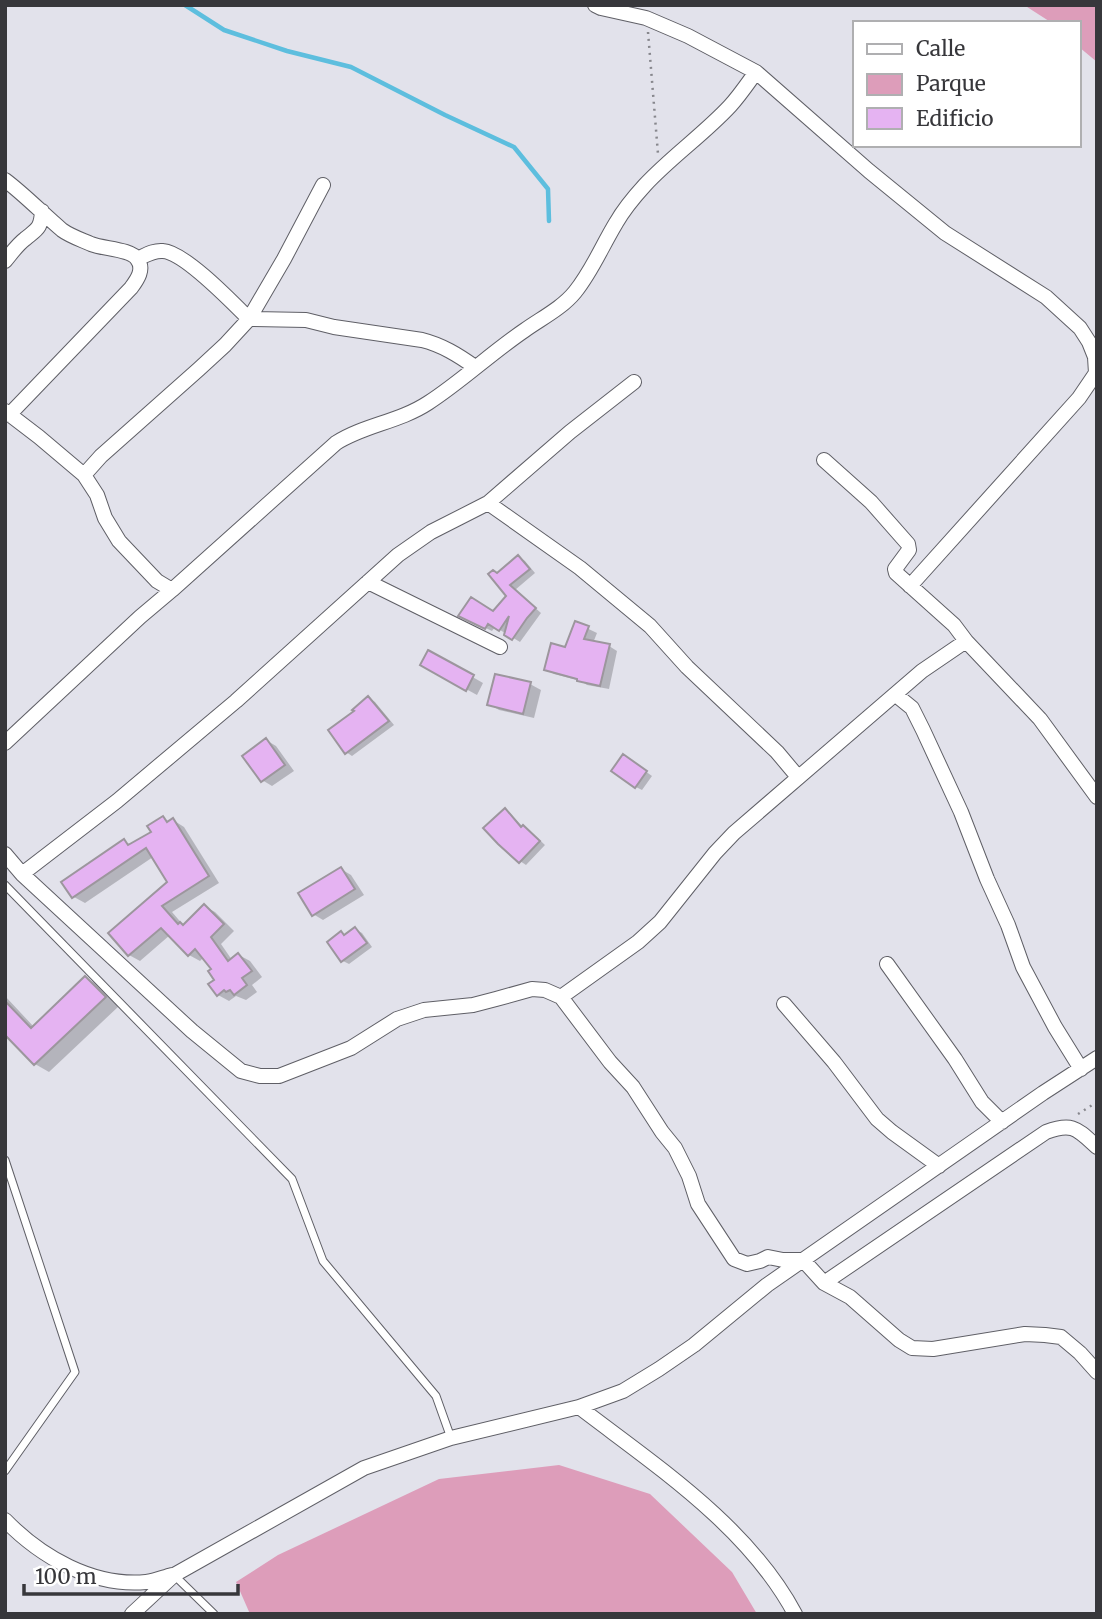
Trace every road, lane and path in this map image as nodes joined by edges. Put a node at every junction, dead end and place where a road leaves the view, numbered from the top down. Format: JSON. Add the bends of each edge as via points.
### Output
{"nodes":[{"id":1,"x":595,"y":5,"type":"edge"},
{"id":2,"x":646,"y":18,"type":"junction"},
{"id":3,"x":756,"y":72,"type":"junction"},
{"id":4,"x":659,"y":171,"type":"junction"},
{"id":5,"x":5,"y":180,"type":"edge"},
{"id":6,"x":323,"y":185,"type":"dead end"},
{"id":7,"x":42,"y":211,"type":"junction"},
{"id":8,"x":137,"y":259,"type":"junction"},
{"id":9,"x":5,"y":261,"type":"edge"},
{"id":10,"x":249,"y":319,"type":"junction"},
{"id":11,"x":475,"y":368,"type":"junction"},
{"id":12,"x":634,"y":382,"type":"dead end"},
{"id":13,"x":7,"y":413,"type":"edge"},
{"id":14,"x":824,"y":460,"type":"dead end"},
{"id":15,"x":84,"y":475,"type":"junction"},
{"id":16,"x":488,"y":503,"type":"junction"},
{"id":17,"x":368,"y":582,"type":"junction"},
{"id":18,"x":910,"y":586,"type":"junction"},
{"id":19,"x":172,"y":590,"type":"junction"},
{"id":20,"x":966,"y":640,"type":"junction"},
{"id":21,"x":500,"y":647,"type":"dead end"},
{"id":22,"x":896,"y":695,"type":"junction"},
{"id":23,"x":5,"y":743,"type":"edge"},
{"id":24,"x":798,"y":777,"type":"junction"},
{"id":25,"x":1097,"y":797,"type":"edge"},
{"id":26,"x":5,"y":854,"type":"edge"},
{"id":27,"x":22,"y":874,"type":"junction"},
{"id":28,"x":5,"y":885,"type":"edge"},
{"id":29,"x":887,"y":964,"type":"dead end"},
{"id":30,"x":561,"y":998,"type":"junction"},
{"id":31,"x":784,"y":1004,"type":"dead end"},
{"id":32,"x":1097,"y":1058,"type":"edge"},
{"id":33,"x":1081,"y":1069,"type":"junction"},
{"id":34,"x":1097,"y":1102,"type":"edge"},
{"id":35,"x":1002,"y":1122,"type":"junction"},
{"id":36,"x":1061,"y":1126,"type":"junction"},
{"id":37,"x":1097,"y":1147,"type":"edge"},
{"id":38,"x":5,"y":1160,"type":"edge"},
{"id":39,"x":939,"y":1166,"type":"junction"},
{"id":40,"x":803,"y":1260,"type":"junction"},
{"id":41,"x":824,"y":1283,"type":"junction"},
{"id":42,"x":1097,"y":1372,"type":"edge"},
{"id":43,"x":579,"y":1406,"type":"junction"},
{"id":44,"x":450,"y":1438,"type":"junction"},
{"id":45,"x":5,"y":1471,"type":"edge"},
{"id":46,"x":5,"y":1520,"type":"edge"},
{"id":47,"x":174,"y":1575,"type":"junction"},
{"id":48,"x":132,"y":1614,"type":"edge"},
{"id":49,"x":214,"y":1614,"type":"edge"},
{"id":50,"x":795,"y":1614,"type":"edge"}],
"edges":[{"from":1,"to":2,"type":"street"},
{"from":2,"to":3,"type":"street"},
{"from":2,"to":4,"type":"path"},
{"from":3,"to":4,"type":"street","via":[[730,105]]},
{"from":3,"to":18,"type":"street","via":[[945,233],[1046,297],[1080,328],[1095,357],[1096,373],[1079,398]]},
{"from":4,"to":11,"type":"street","via":[[630,202],[569,299]]},
{"from":5,"to":7,"type":"street"},
{"from":6,"to":10,"type":"street"},
{"from":7,"to":8,"type":"street","via":[[65,232]]},
{"from":7,"to":9,"type":"street","via":[[40,226]]},
{"from":8,"to":10,"type":"street","via":[[161,250],[170,252]]},
{"from":8,"to":13,"type":"street","via":[[139,277],[131,288]]},
{"from":10,"to":11,"type":"street","via":[[306,320],[422,340]]},
{"from":10,"to":15,"type":"street"},
{"from":11,"to":19,"type":"street","via":[[425,405],[335,443]]},
{"from":12,"to":16,"type":"street"},
{"from":13,"to":15,"type":"street"},
{"from":14,"to":18,"type":"street","via":[[871,502],[908,544],[909,550],[895,569]]},
{"from":15,"to":19,"type":"street","via":[[119,541],[157,581]]},
{"from":16,"to":17,"type":"street","via":[[431,532]]},
{"from":16,"to":24,"type":"street","via":[[580,568],[650,626]]},
{"from":17,"to":21,"type":"street"},
{"from":17,"to":27,"type":"street","via":[[236,701]]},
{"from":18,"to":20,"type":"street"},
{"from":19,"to":23,"type":"street"},
{"from":20,"to":22,"type":"street"},
{"from":20,"to":25,"type":"street","via":[[1040,719]]},
{"from":22,"to":24,"type":"street"},
{"from":22,"to":33,"type":"street","via":[[912,708],[923,730],[1023,967]]},
{"from":24,"to":30,"type":"street","via":[[715,853],[660,922]]},
{"from":26,"to":27,"type":"street"},
{"from":27,"to":30,"type":"street","via":[[192,1031],[241,1071],[260,1076],[279,1076],[351,1048],[397,1019],[424,1010],[532,989]]},
{"from":28,"to":44,"type":"lane","via":[[292,1179],[323,1261],[436,1396]]},
{"from":29,"to":35,"type":"street","via":[[982,1102]]},
{"from":30,"to":40,"type":"street","via":[[676,1148],[698,1204],[734,1259],[747,1264],[768,1257]]},
{"from":31,"to":39,"type":"street","via":[[877,1119]]},
{"from":32,"to":33,"type":"street"},
{"from":33,"to":35,"type":"street"},
{"from":34,"to":36,"type":"path"},
{"from":35,"to":39,"type":"street"},
{"from":36,"to":37,"type":"street","via":[[1076,1129]]},
{"from":36,"to":41,"type":"street"},
{"from":38,"to":45,"type":"lane","via":[[75,1372]]},
{"from":39,"to":40,"type":"street"},
{"from":40,"to":41,"type":"street"},
{"from":40,"to":43,"type":"street","via":[[659,1370],[623,1391]]},
{"from":41,"to":42,"type":"street","via":[[850,1297],[912,1348],[933,1349],[1025,1334],[1061,1337]]},
{"from":43,"to":44,"type":"street"},
{"from":43,"to":50,"type":"street","via":[[701,1501],[758,1558]]},
{"from":44,"to":47,"type":"street","via":[[363,1468]]},
{"from":46,"to":47,"type":"street","via":[[46,1554],[100,1578],[125,1582]]},
{"from":47,"to":48,"type":"street"},
{"from":47,"to":49,"type":"lane"}]}
